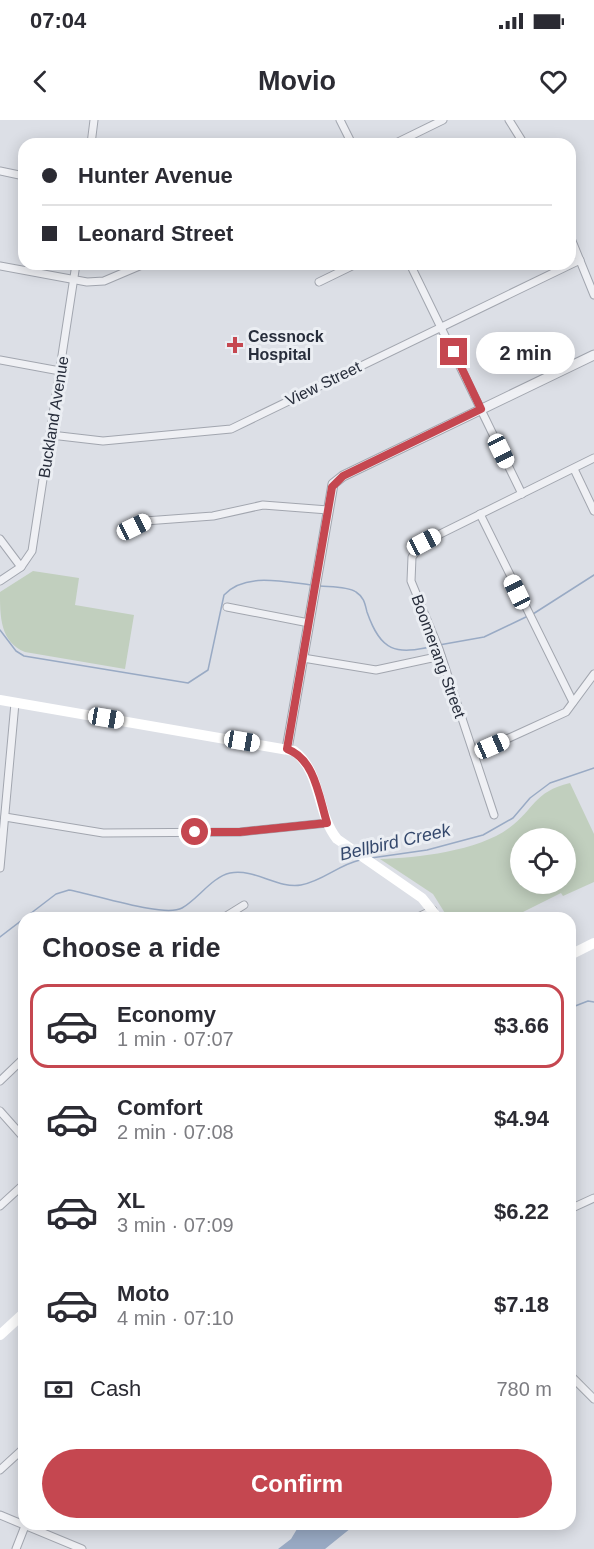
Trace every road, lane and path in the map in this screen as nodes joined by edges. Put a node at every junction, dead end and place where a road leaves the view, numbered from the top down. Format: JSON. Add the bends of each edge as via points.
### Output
{"nodes":[{"id":1,"x":94,"y":120,"type":"edge"},
{"id":2,"x":340,"y":120,"type":"edge"},
{"id":3,"x":443,"y":120,"type":"edge"},
{"id":4,"x":509,"y":120,"type":"edge"},
{"id":5,"x":92,"y":138,"type":"edge"},
{"id":6,"x":349,"y":138,"type":"edge"},
{"id":7,"x":406,"y":138,"type":"edge"},
{"id":8,"x":520,"y":138,"type":"edge"},
{"id":9,"x":0,"y":171,"type":"edge"},
{"id":10,"x":18,"y":175,"type":"edge"},
{"id":11,"x":576,"y":250,"type":"edge"},
{"id":12,"x":580,"y":260,"type":"junction"},
{"id":13,"x":576,"y":262,"type":"edge"},
{"id":14,"x":0,"y":266,"type":"edge"},
{"id":15,"x":18,"y":269,"type":"edge"},
{"id":16,"x":25,"y":270,"type":"edge"},
{"id":17,"x":75,"y":270,"type":"edge"},
{"id":18,"x":130,"y":270,"type":"edge"},
{"id":19,"x":344,"y":270,"type":"edge"},
{"id":20,"x":413,"y":270,"type":"edge"},
{"id":21,"x":559,"y":270,"type":"edge"},
{"id":22,"x":74,"y":278,"type":"junction"},
{"id":23,"x":319,"y":282,"type":"dead end"},
{"id":24,"x":594,"y":295,"type":"edge"},
{"id":25,"x":441,"y":326,"type":"junction"},
{"id":26,"x":594,"y":355,"type":"edge"},
{"id":27,"x":0,"y":360,"type":"edge"},
{"id":28,"x":60,"y":371,"type":"junction"},
{"id":29,"x":481,"y":409,"type":"junction"},
{"id":30,"x":51,"y":435,"type":"junction"},
{"id":31,"x":594,"y":458,"type":"edge"},
{"id":32,"x":574,"y":469,"type":"junction"},
{"id":33,"x":522,"y":494,"type":"junction"},
{"id":34,"x":328,"y":510,"type":"junction"},
{"id":35,"x":594,"y":511,"type":"edge"},
{"id":36,"x":480,"y":514,"type":"junction"},
{"id":37,"x":134,"y":527,"type":"dead end"},
{"id":38,"x":0,"y":539,"type":"edge"},
{"id":39,"x":21,"y":567,"type":"junction"},
{"id":40,"x":0,"y":581,"type":"edge"},
{"id":41,"x":227,"y":607,"type":"dead end"},
{"id":42,"x":309,"y":622,"type":"junction"},
{"id":43,"x":439,"y":649,"type":"junction"},
{"id":44,"x":303,"y":658,"type":"junction"},
{"id":45,"x":594,"y":674,"type":"edge"},
{"id":46,"x":0,"y":700,"type":"edge"},
{"id":47,"x":573,"y":702,"type":"junction"},
{"id":48,"x":15,"y":703,"type":"junction"},
{"id":49,"x":287,"y":749,"type":"junction"},
{"id":50,"x":474,"y":754,"type":"junction"},
{"id":51,"x":494,"y":815,"type":"dead end"},
{"id":52,"x":5,"y":817,"type":"junction"},
{"id":53,"x":327,"y":823,"type":"junction"},
{"id":54,"x":0,"y":868,"type":"edge"},
{"id":55,"x":244,"y":905,"type":"dead end"},
{"id":56,"x":233,"y":912,"type":"edge"},
{"id":57,"x":434,"y":912,"type":"edge"},
{"id":58,"x":594,"y":938,"type":"edge"},
{"id":59,"x":594,"y":943,"type":"edge"},
{"id":60,"x":576,"y":946,"type":"edge"},
{"id":61,"x":576,"y":952,"type":"edge"},
{"id":62,"x":18,"y":1064,"type":"edge"},
{"id":63,"x":0,"y":1081,"type":"edge"},
{"id":64,"x":0,"y":1111,"type":"edge"},
{"id":65,"x":18,"y":1131,"type":"edge"},
{"id":66,"x":18,"y":1190,"type":"edge"},
{"id":67,"x":594,"y":1198,"type":"edge"},
{"id":68,"x":0,"y":1206,"type":"edge"},
{"id":69,"x":576,"y":1206,"type":"edge"},
{"id":70,"x":18,"y":1318,"type":"edge"},
{"id":71,"x":0,"y":1335,"type":"edge"},
{"id":72,"x":576,"y":1381,"type":"edge"},
{"id":73,"x":594,"y":1399,"type":"edge"},
{"id":74,"x":18,"y":1454,"type":"edge"},
{"id":75,"x":0,"y":1470,"type":"edge"},
{"id":76,"x":0,"y":1515,"type":"edge"},
{"id":77,"x":18,"y":1523,"type":"edge"},
{"id":78,"x":23,"y":1530,"type":"edge"},
{"id":79,"x":35,"y":1530,"type":"edge"},
{"id":80,"x":16,"y":1549,"type":"edge"},
{"id":81,"x":82,"y":1549,"type":"edge"}],
"edges":[{"from":1,"to":5,"type":"street"},
{"from":2,"to":6,"type":"street"},
{"from":3,"to":7,"type":"street"},
{"from":4,"to":8,"type":"street"},
{"from":9,"to":10,"type":"street"},
{"from":11,"to":12,"type":"street"},
{"from":12,"to":13,"type":"street","name":"View Street"},
{"from":12,"to":24,"type":"street"},
{"from":14,"to":15,"type":"street"},
{"from":16,"to":22,"type":"street"},
{"from":17,"to":22,"type":"street","name":"Buckland Avenue"},
{"from":18,"to":22,"type":"street","via":[[104,281]]},
{"from":19,"to":23,"type":"street"},
{"from":20,"to":25,"type":"street"},
{"from":21,"to":25,"type":"street","name":"View Street"},
{"from":22,"to":28,"type":"street","name":"Buckland Avenue"},
{"from":25,"to":29,"type":"street"},
{"from":25,"to":30,"type":"street","name":"View Street","via":[[231,429],[103,441]]},
{"from":26,"to":29,"type":"street"},
{"from":27,"to":28,"type":"street"},
{"from":28,"to":30,"type":"street","name":"Buckland Avenue"},
{"from":29,"to":33,"type":"street"},
{"from":29,"to":34,"type":"street","via":[[337,480]]},
{"from":30,"to":39,"type":"street","name":"Buckland Avenue","via":[[32,550]]},
{"from":31,"to":32,"type":"street","name":"Boomerang Street"},
{"from":32,"to":33,"type":"street","name":"Boomerang Street"},
{"from":32,"to":35,"type":"street"},
{"from":33,"to":36,"type":"street","name":"Boomerang Street"},
{"from":34,"to":37,"type":"street","via":[[263,504],[213,516],[145,521]]},
{"from":34,"to":42,"type":"street"},
{"from":36,"to":43,"type":"street","name":"Boomerang Street","via":[[424,542],[412,557],[411,581]]},
{"from":36,"to":47,"type":"street"},
{"from":38,"to":39,"type":"street"},
{"from":39,"to":40,"type":"street"},
{"from":41,"to":42,"type":"street"},
{"from":42,"to":44,"type":"street"},
{"from":43,"to":44,"type":"street","via":[[376,670]]},
{"from":43,"to":50,"type":"street","name":"Boomerang Street"},
{"from":44,"to":49,"type":"street"},
{"from":45,"to":47,"type":"street"},
{"from":46,"to":48,"type":"main road"},
{"from":47,"to":50,"type":"street","via":[[567,712]]},
{"from":48,"to":49,"type":"main road"},
{"from":48,"to":52,"type":"street"},
{"from":49,"to":53,"type":"main road","via":[[309,767]]},
{"from":50,"to":51,"type":"street","name":"Boomerang Street"},
{"from":52,"to":53,"type":"street","via":[[103,833],[240,832]]},
{"from":52,"to":54,"type":"street"},
{"from":53,"to":57,"type":"main road","via":[[337,839],[413,891]]},
{"from":55,"to":56,"type":"street"},
{"from":58,"to":60,"type":"main road"},
{"from":59,"to":61,"type":"main road"},
{"from":62,"to":63,"type":"street"},
{"from":64,"to":65,"type":"street"},
{"from":66,"to":68,"type":"street"},
{"from":67,"to":69,"type":"street"},
{"from":70,"to":71,"type":"main road"},
{"from":72,"to":73,"type":"street"},
{"from":74,"to":75,"type":"street"},
{"from":76,"to":77,"type":"street"},
{"from":78,"to":80,"type":"street"},
{"from":79,"to":81,"type":"street"}]}
